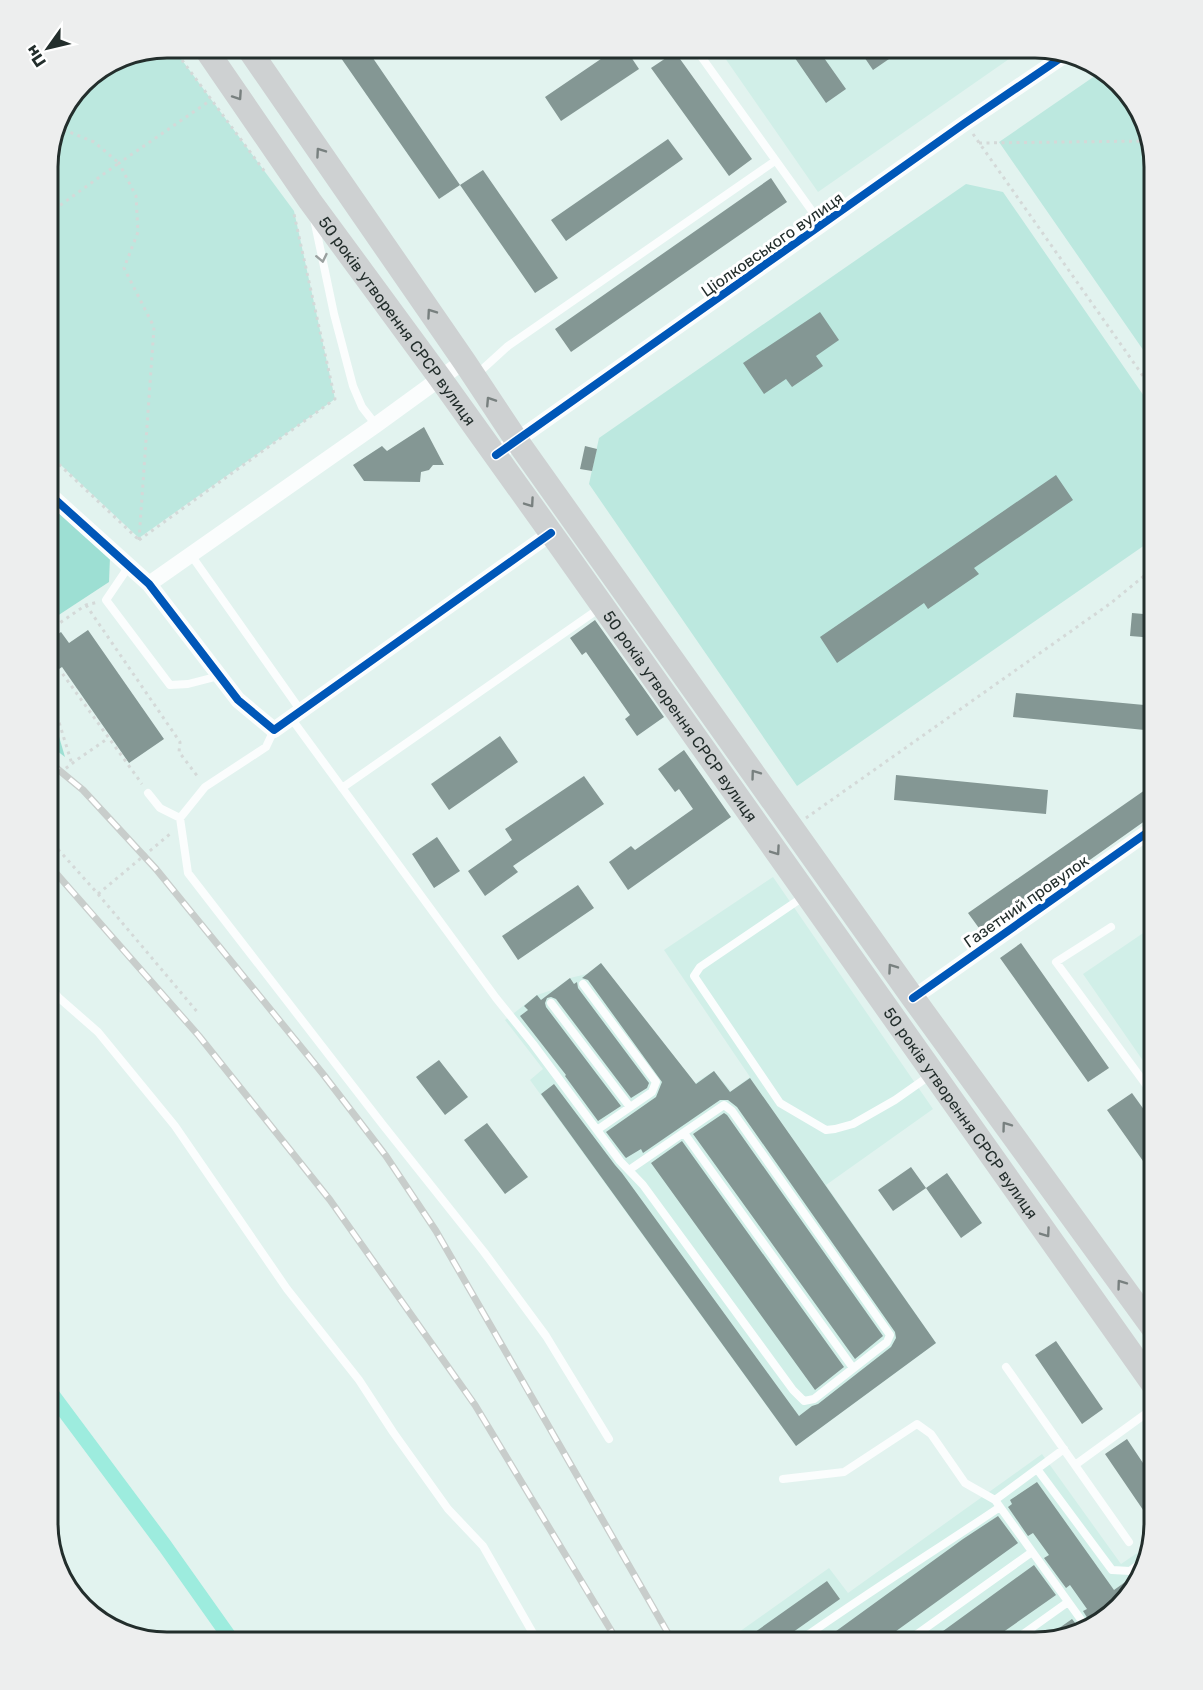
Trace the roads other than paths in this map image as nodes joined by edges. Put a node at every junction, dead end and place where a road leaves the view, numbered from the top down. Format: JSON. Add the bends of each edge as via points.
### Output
{"nodes":[{"id":1,"x":211,"y":58,"type":"edge"},
{"id":2,"x":255,"y":58,"type":"edge"},
{"id":3,"x":703,"y":59,"type":"edge"},
{"id":4,"x":1057,"y":60,"type":"edge"},
{"id":5,"x":775,"y":161,"type":"junction"},
{"id":6,"x":302,"y":206,"type":"junction"},
{"id":7,"x":822,"y":225,"type":"junction"},
{"id":8,"x":470,"y":368,"type":"junction"},
{"id":9,"x":440,"y":378,"type":"junction"},
{"id":10,"x":376,"y":425,"type":"junction"},
{"id":11,"x":516,"y":441,"type":"junction"},
{"id":12,"x":496,"y":455,"type":"junction"},
{"id":13,"x":59,"y":503,"type":"edge"},
{"id":14,"x":551,"y":533,"type":"junction"},
{"id":15,"x":191,"y":555,"type":"junction"},
{"id":16,"x":129,"y":566,"type":"junction"},
{"id":17,"x":149,"y":584,"type":"junction"},
{"id":18,"x":603,"y":606,"type":"junction"},
{"id":19,"x":219,"y":676,"type":"junction"},
{"id":20,"x":296,"y":714,"type":"junction"},
{"id":21,"x":274,"y":730,"type":"junction"},
{"id":22,"x":342,"y":788,"type":"junction"},
{"id":23,"x":148,"y":793,"type":"road end"},
{"id":24,"x":180,"y":818,"type":"junction"},
{"id":25,"x":1144,"y":835,"type":"edge"},
{"id":26,"x":807,"y":895,"type":"junction"},
{"id":27,"x":1111,"y":927,"type":"dead end"},
{"id":28,"x":583,"y":984,"type":"dead end"},
{"id":29,"x":58,"y":997,"type":"edge"},
{"id":30,"x":914,"y":998,"type":"junction"},
{"id":31,"x":551,"y":1003,"type":"dead end"},
{"id":32,"x":933,"y":1074,"type":"junction"},
{"id":33,"x":1144,"y":1082,"type":"edge"},
{"id":34,"x":630,"y":1107,"type":"junction"},
{"id":35,"x":597,"y":1130,"type":"junction"},
{"id":36,"x":684,"y":1133,"type":"junction"},
{"id":37,"x":630,"y":1170,"type":"junction"},
{"id":38,"x":1144,"y":1316,"type":"edge"},
{"id":39,"x":1006,"y":1367,"type":"dead end"},
{"id":40,"x":853,"y":1368,"type":"junction"},
{"id":41,"x":1144,"y":1371,"type":"edge"},
{"id":42,"x":1144,"y":1415,"type":"edge"},
{"id":43,"x":609,"y":1439,"type":"dead end"},
{"id":44,"x":1064,"y":1449,"type":"junction"},
{"id":45,"x":1075,"y":1465,"type":"junction"},
{"id":46,"x":1037,"y":1469,"type":"junction"},
{"id":47,"x":783,"y":1479,"type":"dead end"},
{"id":48,"x":997,"y":1503,"type":"junction"},
{"id":49,"x":1129,"y":1542,"type":"dead end"},
{"id":50,"x":1032,"y":1552,"type":"junction"},
{"id":51,"x":1135,"y":1567,"type":"edge"},
{"id":52,"x":1068,"y":1602,"type":"junction"},
{"id":53,"x":1082,"y":1621,"type":"edge"},
{"id":54,"x":532,"y":1631,"type":"edge"},
{"id":55,"x":812,"y":1632,"type":"edge"},
{"id":56,"x":920,"y":1632,"type":"edge"},
{"id":57,"x":1026,"y":1632,"type":"edge"}],
"edges":[{"from":1,"to":6,"type":"main road","name":"50 років утворення СРСР вулиця","one_way":true},
{"from":8,"to":2,"type":"main road","name":"50 років утворення СРСР вулиця","one_way":true},
{"from":3,"to":5,"type":"lane"},
{"from":4,"to":7,"type":"street","name":"Ціолковського вулиця"},
{"from":5,"to":7,"type":"lane"},
{"from":5,"to":8,"type":"lane","via":[[508,346]]},
{"from":6,"to":9,"type":"main road","name":"50 років утворення СРСР вулиця"},
{"from":6,"to":10,"type":"lane","one_way":true,"via":[[352,386]]},
{"from":7,"to":11,"type":"street","name":"Ціолковського вулиця"},
{"from":8,"to":9,"type":"street"},
{"from":11,"to":8,"type":"main road","name":"50 років утворення СРСР вулиця","one_way":true},
{"from":9,"to":10,"type":"street"},
{"from":9,"to":12,"type":"main road","name":"50 років утворення СРСР вулиця"},
{"from":10,"to":15,"type":"street"},
{"from":11,"to":12,"type":"street","name":"Ціолковського вулиця"},
{"from":30,"to":11,"type":"main road","name":"50 років утворення СРСР вулиця","one_way":true},
{"from":12,"to":14,"type":"main road","name":"50 років утворення СРСР вулиця","one_way":true},
{"from":13,"to":16,"type":"street"},
{"from":14,"to":18,"type":"main road","name":"50 років утворення СРСР вулиця"},
{"from":14,"to":20,"type":"street"},
{"from":15,"to":17,"type":"street"},
{"from":15,"to":20,"type":"lane"},
{"from":16,"to":17,"type":"street"},
{"from":16,"to":19,"type":"lane","via":[[106,600],[170,685]]},
{"from":17,"to":19,"type":"street"},
{"from":18,"to":22,"type":"lane"},
{"from":18,"to":26,"type":"main road","name":"50 років утворення СРСР вулиця","one_way":true},
{"from":19,"to":21,"type":"street","via":[[238,700]]},
{"from":20,"to":21,"type":"street"},
{"from":20,"to":22,"type":"lane"},
{"from":21,"to":24,"type":"lane","via":[[266,747],[206,787]]},
{"from":22,"to":35,"type":"lane"},
{"from":23,"to":24,"type":"lane","via":[[160,808]]},
{"from":24,"to":43,"type":"lane","via":[[188,873],[484,1252],[546,1336]]},
{"from":25,"to":30,"type":"street","name":"Газетний провулок"},
{"from":26,"to":32,"type":"main road","name":"50 років утворення СРСР вулиця"},
{"from":26,"to":32,"type":"lane","via":[[700,967],[694,976],[780,1103],[826,1130],[835,1129],[853,1124]]},
{"from":27,"to":33,"type":"lane","via":[[1056,962]]},
{"from":28,"to":34,"type":"lane","via":[[656,1082],[652,1092]]},
{"from":29,"to":54,"type":"lane","via":[[98,1032],[175,1126],[287,1289],[359,1380],[448,1509],[483,1546]]},
{"from":38,"to":30,"type":"main road","name":"50 років утворення СРСР вулиця","one_way":true},
{"from":31,"to":34,"type":"lane"},
{"from":32,"to":41,"type":"main road","name":"50 років утворення СРСР вулиця","one_way":true},
{"from":34,"to":35,"type":"lane"},
{"from":35,"to":37,"type":"lane"},
{"from":36,"to":37,"type":"lane"},
{"from":36,"to":40,"type":"lane"},
{"from":36,"to":40,"type":"lane","via":[[724,1106],[732,1111],[891,1335]]},
{"from":37,"to":40,"type":"lane","via":[[804,1401],[814,1399]]},
{"from":39,"to":44,"type":"lane"},
{"from":42,"to":45,"type":"lane"},
{"from":44,"to":45,"type":"lane"},
{"from":44,"to":46,"type":"lane"},
{"from":45,"to":49,"type":"lane"},
{"from":46,"to":48,"type":"lane"},
{"from":46,"to":51,"type":"lane","via":[[1112,1569]]},
{"from":47,"to":48,"type":"lane","via":[[844,1472],[917,1424],[931,1434],[965,1483]]},
{"from":48,"to":50,"type":"lane"},
{"from":48,"to":55,"type":"lane","via":[[914,1565]]},
{"from":50,"to":52,"type":"lane"},
{"from":50,"to":56,"type":"lane"},
{"from":52,"to":53,"type":"lane"},
{"from":52,"to":57,"type":"lane"}]}
